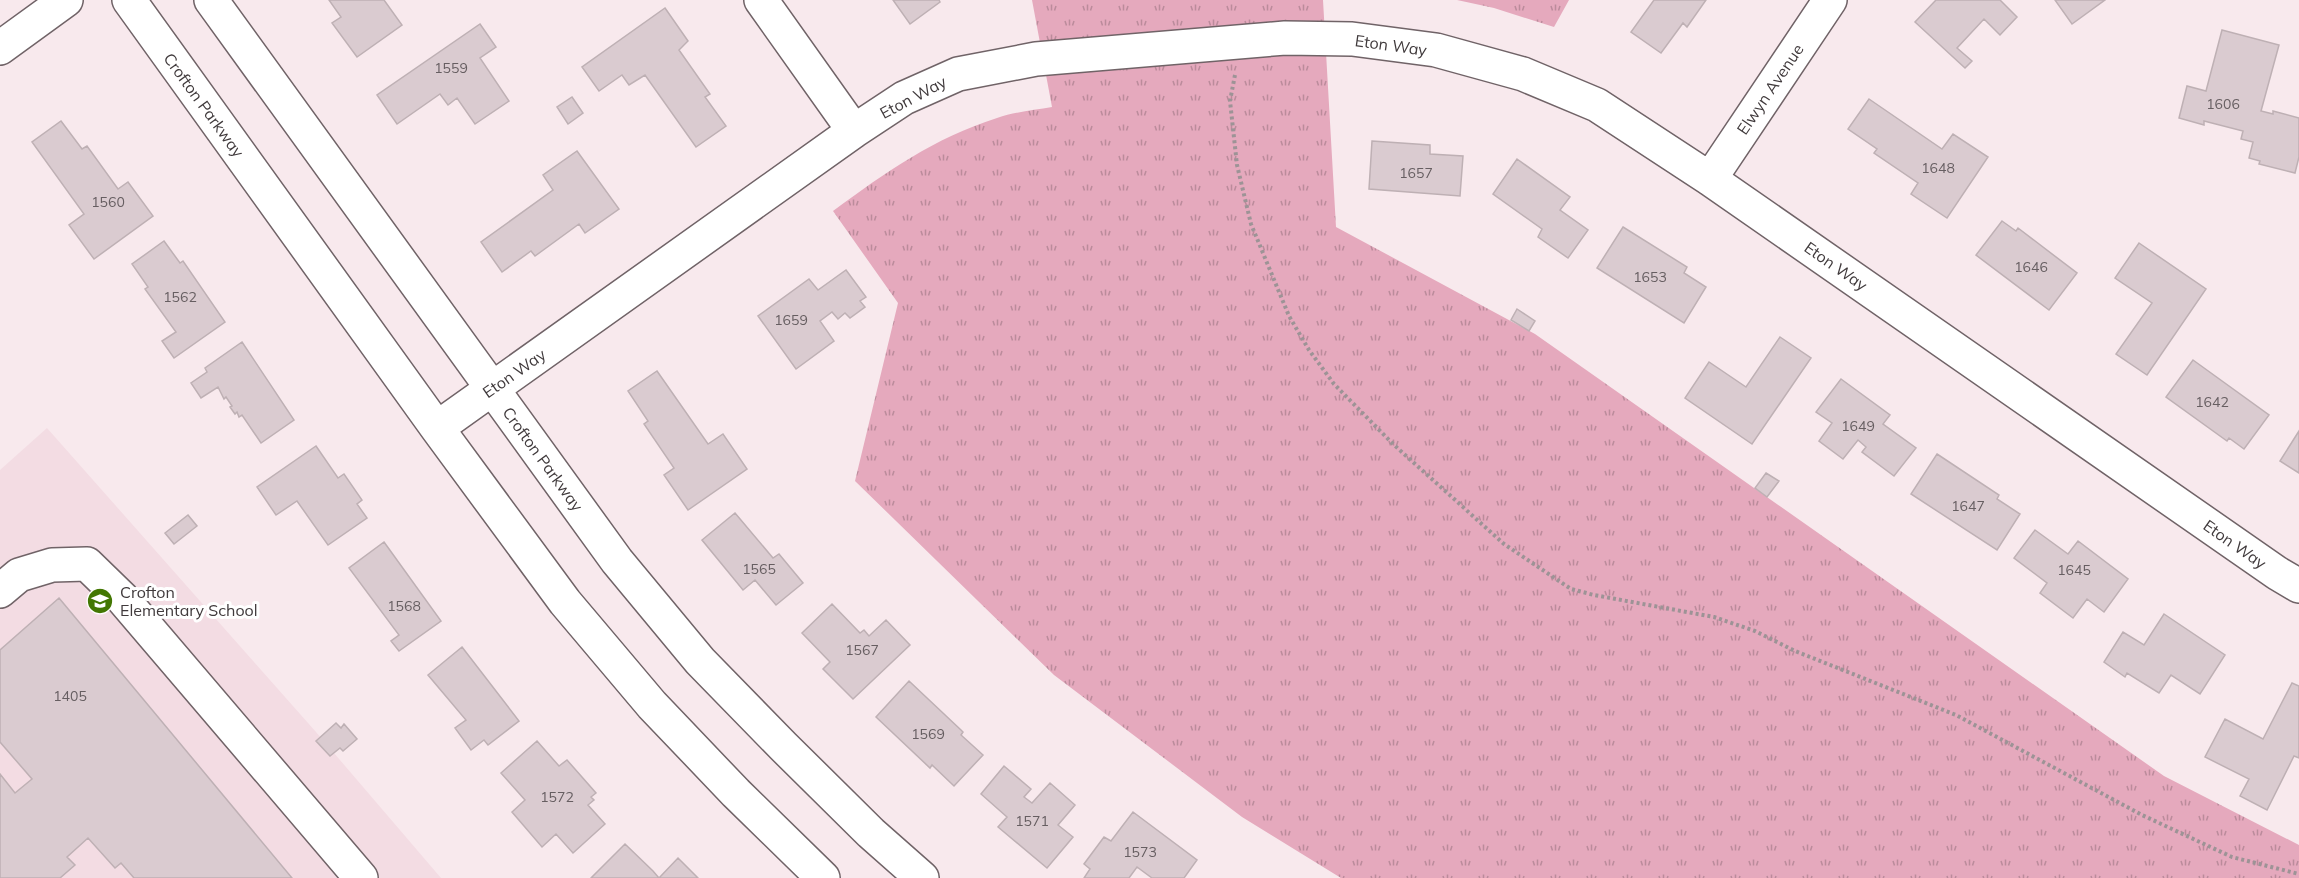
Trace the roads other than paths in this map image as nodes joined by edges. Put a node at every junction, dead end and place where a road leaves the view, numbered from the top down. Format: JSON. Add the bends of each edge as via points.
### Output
{"nodes":[{"id":1,"x":66,"y":0,"type":"edge"},
{"id":2,"x":129,"y":0,"type":"edge"},
{"id":3,"x":211,"y":0,"type":"edge"},
{"id":4,"x":760,"y":0,"type":"edge"},
{"id":5,"x":1830,"y":0,"type":"edge"},
{"id":6,"x":0,"y":48,"type":"edge"},
{"id":7,"x":854,"y":130,"type":"junction"},
{"id":8,"x":1710,"y":179,"type":"junction"},
{"id":9,"x":491,"y":389,"type":"junction"},
{"id":10,"x":436,"y":428,"type":"junction"},
{"id":11,"x":2299,"y":586,"type":"edge"},
{"id":12,"x":0,"y":591,"type":"edge"},
{"id":13,"x":361,"y":878,"type":"edge"},
{"id":14,"x":823,"y":878,"type":"edge"},
{"id":15,"x":922,"y":878,"type":"edge"}],
"edges":[{"from":1,"to":6,"type":"street"},
{"from":2,"to":10,"type":"street","name":"Crofton Parkway"},
{"from":3,"to":9,"type":"street","name":"Crofton Parkway"},
{"from":4,"to":7,"type":"street"},
{"from":5,"to":8,"type":"street","name":"Elwyn Avenue"},
{"from":7,"to":8,"type":"street","name":"Eton Way","via":[[904,98],[958,74],[1035,59],[1285,38],[1352,39],[1436,50],[1523,74],[1597,105]]},
{"from":7,"to":9,"type":"street","name":"Eton Way"},
{"from":8,"to":11,"type":"street","name":"Eton Way"},
{"from":9,"to":10,"type":"street","name":"Eton Way"},
{"from":9,"to":15,"type":"street","name":"Crofton Parkway","via":[[617,561],[700,661],[871,833]]},
{"from":10,"to":14,"type":"street","name":"Crofton Parkway","via":[[565,602],[652,705]]},
{"from":12,"to":13,"type":"street","via":[[19,575],[52,565],[87,564],[122,598]]}]}
